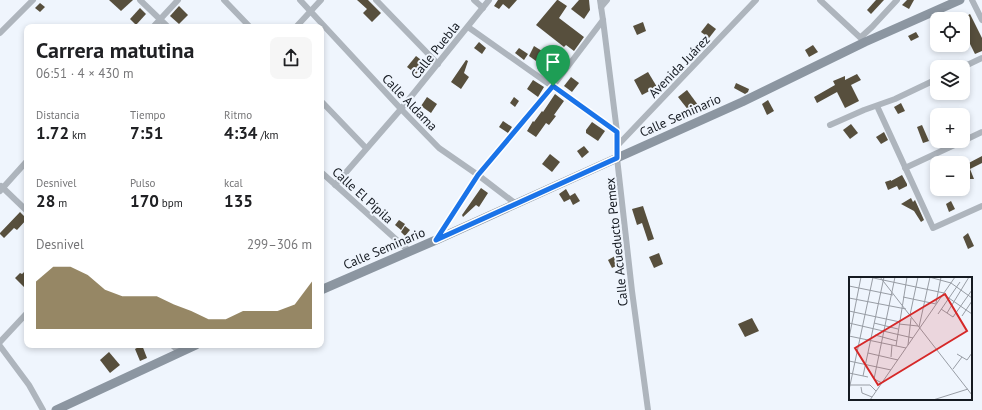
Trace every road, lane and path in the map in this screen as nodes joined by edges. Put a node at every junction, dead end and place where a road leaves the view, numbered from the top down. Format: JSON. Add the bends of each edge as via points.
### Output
{"nodes":[{"id":1,"x":33,"y":0,"type":"edge"},
{"id":2,"x":140,"y":0,"type":"edge"},
{"id":3,"x":178,"y":0,"type":"edge"},
{"id":4,"x":224,"y":0,"type":"edge"},
{"id":5,"x":300,"y":0,"type":"edge"},
{"id":6,"x":321,"y":0,"type":"edge"},
{"id":7,"x":376,"y":0,"type":"edge"},
{"id":8,"x":474,"y":0,"type":"edge"},
{"id":9,"x":489,"y":0,"type":"edge"},
{"id":10,"x":600,"y":0,"type":"edge"},
{"id":11,"x":607,"y":0,"type":"edge"},
{"id":12,"x":756,"y":0,"type":"edge"},
{"id":13,"x":820,"y":0,"type":"edge"},
{"id":14,"x":897,"y":0,"type":"edge"},
{"id":15,"x":960,"y":0,"type":"edge"},
{"id":16,"x":972,"y":0,"type":"edge"},
{"id":17,"x":600,"y":7,"type":"junction"},
{"id":18,"x":483,"y":8,"type":"junction"},
{"id":19,"x":311,"y":12,"type":"junction"},
{"id":20,"x":160,"y":19,"type":"junction"},
{"id":21,"x":603,"y":20,"type":"junction"},
{"id":22,"x":982,"y":20,"type":"edge"},
{"id":23,"x":156,"y":24,"type":"edge"},
{"id":24,"x":165,"y":24,"type":"edge"},
{"id":25,"x":247,"y":24,"type":"edge"},
{"id":26,"x":299,"y":24,"type":"edge"},
{"id":27,"x":322,"y":24,"type":"edge"},
{"id":28,"x":324,"y":26,"type":"edge"},
{"id":29,"x":468,"y":27,"type":"junction"},
{"id":30,"x":0,"y":33,"type":"edge"},
{"id":31,"x":863,"y":40,"type":"junction"},
{"id":32,"x":982,"y":58,"type":"edge"},
{"id":33,"x":438,"y":64,"type":"junction"},
{"id":34,"x":970,"y":64,"type":"edge"},
{"id":35,"x":930,"y":82,"type":"edge"},
{"id":36,"x":553,"y":86,"type":"junction"},
{"id":37,"x":324,"y":104,"type":"edge"},
{"id":38,"x":878,"y":106,"type":"junction"},
{"id":39,"x":401,"y":109,"type":"junction"},
{"id":40,"x":830,"y":125,"type":"dead end"},
{"id":41,"x":617,"y":132,"type":"junction"},
{"id":42,"x":982,"y":132,"type":"edge"},
{"id":43,"x":970,"y":138,"type":"edge"},
{"id":44,"x":617,"y":146,"type":"junction"},
{"id":45,"x":366,"y":148,"type":"junction"},
{"id":46,"x":948,"y":148,"type":"edge"},
{"id":47,"x":617,"y":158,"type":"junction"},
{"id":48,"x":24,"y":164,"type":"edge"},
{"id":49,"x":905,"y":168,"type":"junction"},
{"id":50,"x":324,"y":175,"type":"edge"},
{"id":51,"x":478,"y":175,"type":"junction"},
{"id":52,"x":335,"y":185,"type":"junction"},
{"id":53,"x":1,"y":188,"type":"edge"},
{"id":54,"x":516,"y":204,"type":"junction"},
{"id":55,"x":982,"y":206,"type":"edge"},
{"id":56,"x":24,"y":208,"type":"edge"},
{"id":57,"x":436,"y":240,"type":"junction"},
{"id":58,"x":409,"y":251,"type":"junction"},
{"id":59,"x":324,"y":289,"type":"edge"},
{"id":60,"x":24,"y":316,"type":"edge"},
{"id":61,"x":0,"y":342,"type":"edge"},
{"id":62,"x":0,"y":346,"type":"edge"},
{"id":63,"x":175,"y":348,"type":"edge"},
{"id":64,"x":189,"y":348,"type":"edge"},
{"id":65,"x":180,"y":352,"type":"junction"},
{"id":66,"x":43,"y":410,"type":"edge"},
{"id":67,"x":56,"y":410,"type":"edge"},
{"id":68,"x":648,"y":410,"type":"edge"}],
"edges":[{"from":1,"to":30,"type":"street"},
{"from":2,"to":20,"type":"street"},
{"from":3,"to":20,"type":"street"},
{"from":4,"to":25,"type":"street"},
{"from":5,"to":19,"type":"street","name":"Calle Aldama"},
{"from":6,"to":19,"type":"street"},
{"from":7,"to":33,"type":"street"},
{"from":8,"to":18,"type":"street"},
{"from":9,"to":18,"type":"street","name":"Calle Puebla"},
{"from":10,"to":17,"type":"street","name":"Calle Acueducto Pemex"},
{"from":11,"to":17,"type":"street"},
{"from":12,"to":44,"type":"street","name":"Avenida Juárez"},
{"from":13,"to":31,"type":"street"},
{"from":14,"to":31,"type":"street"},
{"from":15,"to":31,"type":"street","name":"Calle Seminario"},
{"from":16,"to":22,"type":"street"},
{"from":17,"to":21,"type":"street","name":"Calle Acueducto Pemex"},
{"from":18,"to":29,"type":"street","name":"Calle Puebla"},
{"from":19,"to":26,"type":"street"},
{"from":19,"to":27,"type":"street","name":"Calle Aldama"},
{"from":20,"to":23,"type":"street"},
{"from":20,"to":24,"type":"street"},
{"from":21,"to":36,"type":"street"},
{"from":21,"to":41,"type":"street","name":"Calle Acueducto Pemex"},
{"from":28,"to":39,"type":"street","name":"Calle Aldama"},
{"from":29,"to":33,"type":"street","name":"Calle Puebla"},
{"from":29,"to":36,"type":"street"},
{"from":31,"to":47,"type":"street","name":"Calle Seminario","via":[[742,102]]},
{"from":32,"to":34,"type":"street"},
{"from":33,"to":39,"type":"street","name":"Calle Puebla"},
{"from":35,"to":38,"type":"street"},
{"from":36,"to":41,"type":"street"},
{"from":36,"to":51,"type":"street"},
{"from":37,"to":45,"type":"street"},
{"from":38,"to":40,"type":"street"},
{"from":38,"to":49,"type":"street"},
{"from":39,"to":45,"type":"street","name":"Calle Puebla"},
{"from":39,"to":51,"type":"street","name":"Calle Aldama","via":[[439,148]]},
{"from":41,"to":44,"type":"street","name":"Calle Acueducto Pemex"},
{"from":42,"to":43,"type":"street"},
{"from":44,"to":47,"type":"street","name":"Calle Acueducto Pemex"},
{"from":45,"to":52,"type":"street","name":"Calle Puebla"},
{"from":46,"to":49,"type":"street"},
{"from":47,"to":54,"type":"street","name":"Calle Seminario"},
{"from":47,"to":68,"type":"street","name":"Calle Acueducto Pemex"},
{"from":48,"to":53,"type":"street"},
{"from":49,"to":55,"type":"street","via":[[933,228]]},
{"from":50,"to":52,"type":"street","name":"Calle El Pípila"},
{"from":51,"to":54,"type":"street","name":"Calle Aldama"},
{"from":51,"to":57,"type":"street"},
{"from":52,"to":58,"type":"street","name":"Calle El Pípila"},
{"from":53,"to":56,"type":"street"},
{"from":54,"to":57,"type":"street","name":"Calle Seminario"},
{"from":57,"to":58,"type":"street","name":"Calle Seminario"},
{"from":58,"to":59,"type":"street","name":"Calle Seminario"},
{"from":60,"to":61,"type":"street"},
{"from":62,"to":66,"type":"street","via":[[29,385]]},
{"from":63,"to":65,"type":"street"},
{"from":64,"to":65,"type":"street"},
{"from":65,"to":67,"type":"street"}]}
